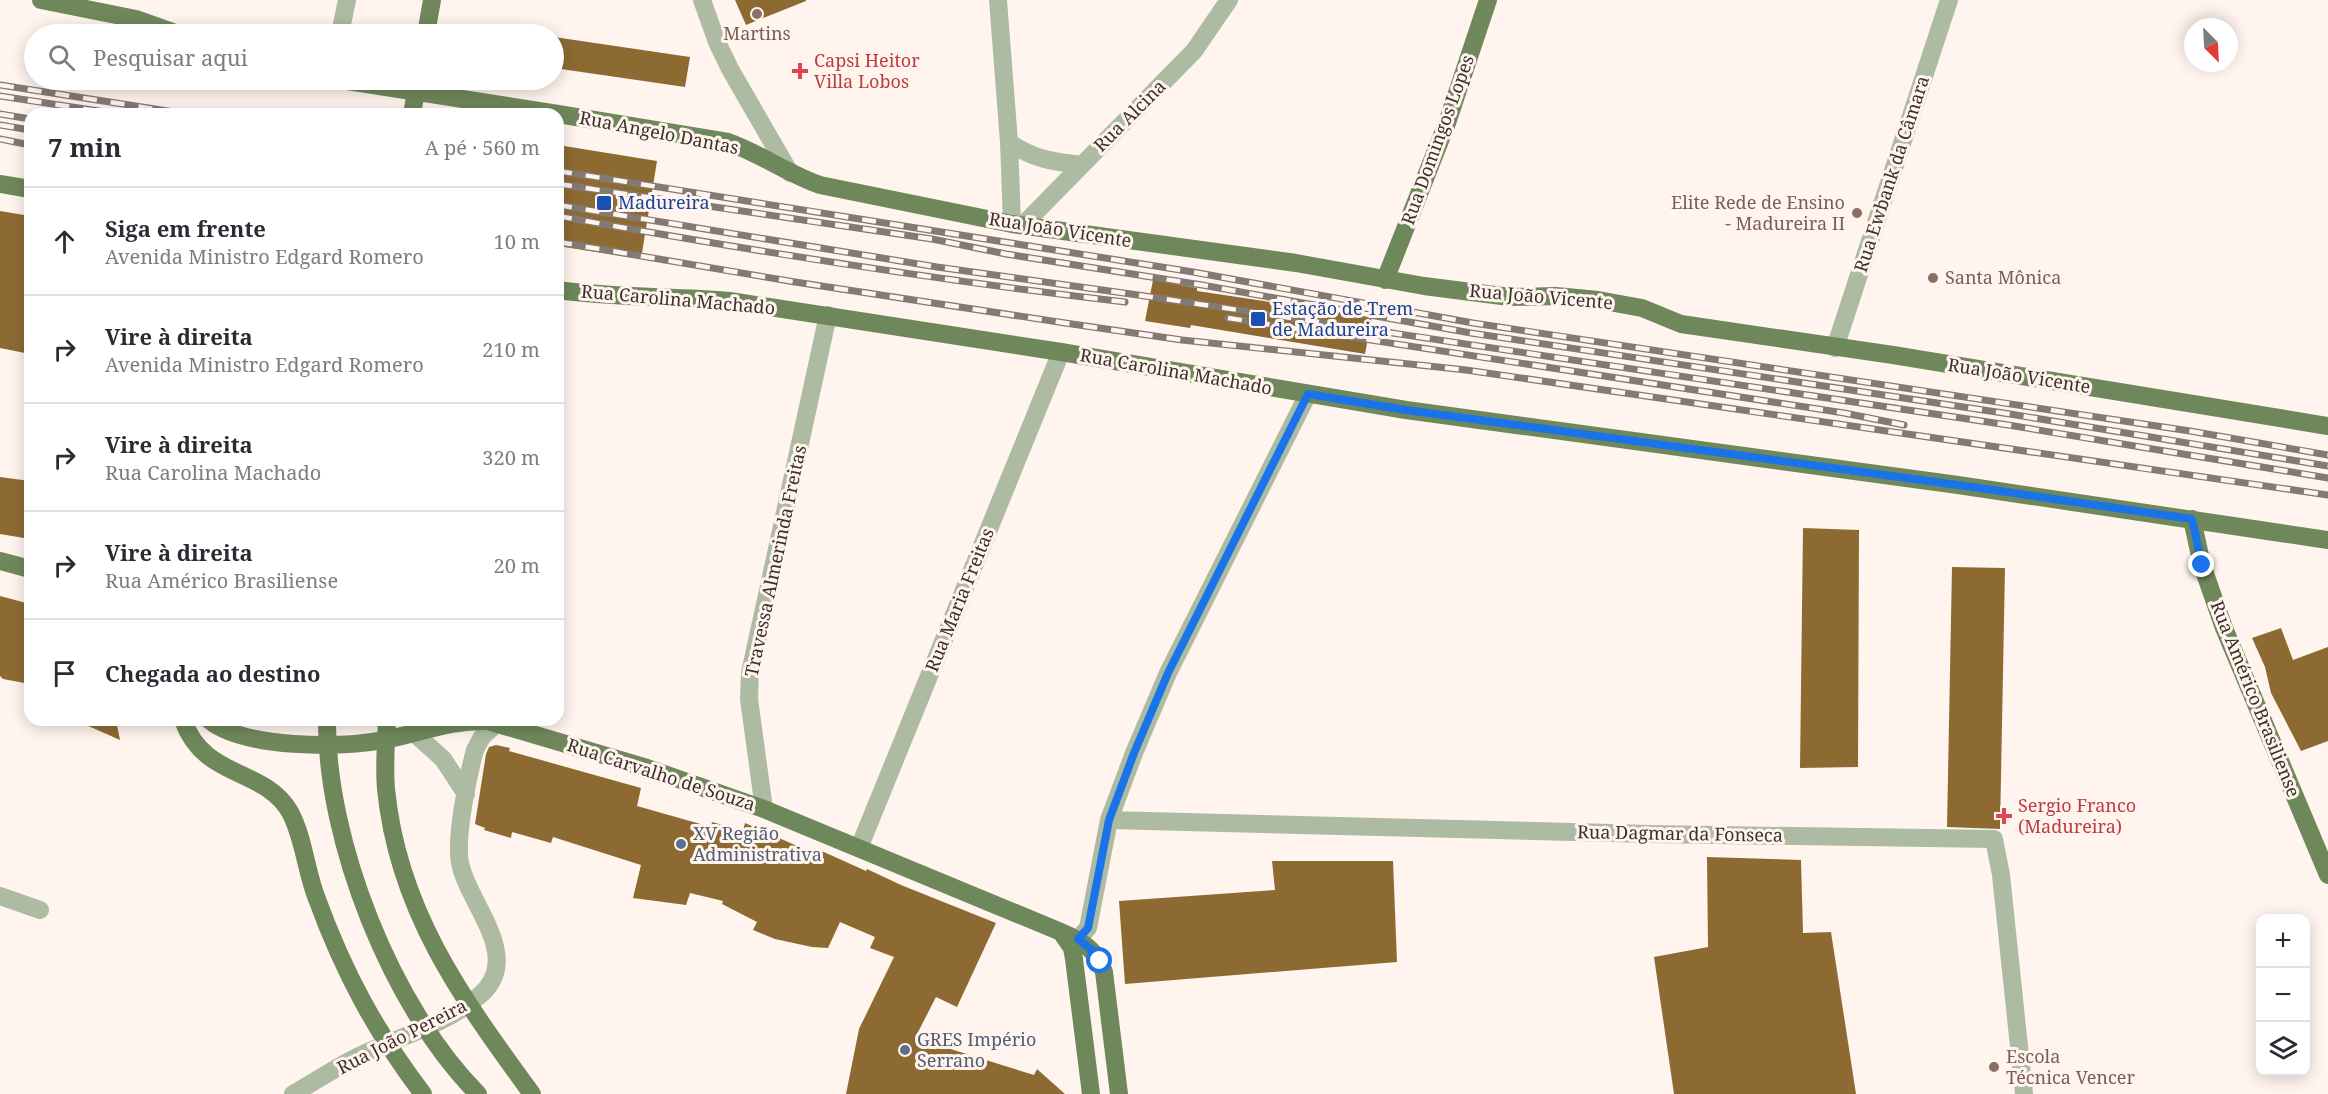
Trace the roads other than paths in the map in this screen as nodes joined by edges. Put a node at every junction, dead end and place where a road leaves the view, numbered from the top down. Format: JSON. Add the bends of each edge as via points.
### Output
{"nodes":[{"id":1,"x":41,"y":0,"type":"edge"},
{"id":2,"x":347,"y":0,"type":"edge"},
{"id":3,"x":432,"y":0,"type":"edge"},
{"id":4,"x":702,"y":0,"type":"edge"},
{"id":5,"x":998,"y":0,"type":"edge"},
{"id":6,"x":1229,"y":0,"type":"edge"},
{"id":7,"x":1488,"y":0,"type":"edge"},
{"id":8,"x":1949,"y":0,"type":"edge"},
{"id":9,"x":150,"y":24,"type":"edge"},
{"id":10,"x":342,"y":24,"type":"edge"},
{"id":11,"x":428,"y":24,"type":"edge"},
{"id":12,"x":405,"y":90,"type":"edge"},
{"id":13,"x":416,"y":90,"type":"edge"},
{"id":14,"x":413,"y":108,"type":"edge"},
{"id":15,"x":520,"y":108,"type":"edge"},
{"id":16,"x":564,"y":115,"type":"edge"},
{"id":17,"x":1009,"y":142,"type":"junction"},
{"id":18,"x":1082,"y":165,"type":"junction"},
{"id":19,"x":790,"y":173,"type":"junction"},
{"id":20,"x":0,"y":184,"type":"edge"},
{"id":21,"x":24,"y":188,"type":"edge"},
{"id":22,"x":1017,"y":225,"type":"junction"},
{"id":23,"x":1385,"y":280,"type":"junction"},
{"id":24,"x":564,"y":291,"type":"edge"},
{"id":25,"x":828,"y":315,"type":"junction"},
{"id":26,"x":1835,"y":348,"type":"junction"},
{"id":27,"x":1061,"y":352,"type":"junction"},
{"id":28,"x":1308,"y":394,"type":"junction"},
{"id":29,"x":2328,"y":426,"type":"edge"},
{"id":30,"x":2192,"y":519,"type":"junction"},
{"id":31,"x":2328,"y":540,"type":"edge"},
{"id":32,"x":0,"y":561,"type":"edge"},
{"id":33,"x":24,"y":567,"type":"edge"},
{"id":34,"x":186,"y":726,"type":"edge"},
{"id":35,"x":220,"y":726,"type":"edge"},
{"id":36,"x":327,"y":726,"type":"edge"},
{"id":37,"x":387,"y":726,"type":"edge"},
{"id":38,"x":430,"y":726,"type":"edge"},
{"id":39,"x":494,"y":726,"type":"edge"},
{"id":40,"x":507,"y":726,"type":"edge"},
{"id":41,"x":413,"y":732,"type":"junction"},
{"id":42,"x":386,"y":740,"type":"junction"},
{"id":43,"x":466,"y":794,"type":"junction"},
{"id":44,"x":764,"y":809,"type":"junction"},
{"id":45,"x":1109,"y":820,"type":"junction"},
{"id":46,"x":859,"y":848,"type":"junction"},
{"id":47,"x":2328,"y":875,"type":"edge"},
{"id":48,"x":0,"y":896,"type":"edge"},
{"id":49,"x":40,"y":910,"type":"dead end"},
{"id":50,"x":1070,"y":936,"type":"junction"},
{"id":51,"x":293,"y":1094,"type":"edge"},
{"id":52,"x":423,"y":1094,"type":"edge"},
{"id":53,"x":478,"y":1094,"type":"edge"},
{"id":54,"x":532,"y":1094,"type":"edge"},
{"id":55,"x":1091,"y":1094,"type":"edge"},
{"id":56,"x":1119,"y":1094,"type":"edge"},
{"id":57,"x":2024,"y":1094,"type":"edge"}],
"edges":[{"from":1,"to":9,"type":"main road"},
{"from":2,"to":10,"type":"street"},
{"from":3,"to":11,"type":"main road"},
{"from":4,"to":19,"type":"street","via":[[730,69]]},
{"from":5,"to":17,"type":"street"},
{"from":6,"to":18,"type":"street","name":"Rua Alcina","via":[[1194,51]]},
{"from":7,"to":23,"type":"main road","name":"Rua Domingos Lopes","via":[[1447,123]]},
{"from":8,"to":26,"type":"street","name":"Rua Ewbank da Câmara"},
{"from":12,"to":15,"type":"main road","name":"Rua Angelo Dantas"},
{"from":13,"to":14,"type":"main road"},
{"from":16,"to":19,"type":"main road","name":"Rua Angelo Dantas","via":[[728,142]]},
{"from":17,"to":18,"type":"street","via":[[1038,158]]},
{"from":17,"to":22,"type":"street"},
{"from":18,"to":22,"type":"street","name":"Rua Alcina"},
{"from":19,"to":22,"type":"main road","name":"Rua João Vicente","via":[[820,185]]},
{"from":20,"to":21,"type":"main road"},
{"from":22,"to":23,"type":"main road","name":"Rua João Vicente","via":[[1296,263]]},
{"from":23,"to":26,"type":"main road","name":"Rua João Vicente","via":[[1510,297],[1598,300],[1642,308],[1681,324]]},
{"from":24,"to":25,"type":"main road","name":"Rua Carolina Machado","via":[[730,301]]},
{"from":25,"to":27,"type":"main road","name":"Rua Carolina Machado"},
{"from":25,"to":44,"type":"street","name":"Travessa Almerinda Freitas","via":[[750,673],[749,699]]},
{"from":26,"to":29,"type":"main road","name":"Rua João Vicente"},
{"from":27,"to":28,"type":"main road","name":"Rua Carolina Machado"},
{"from":27,"to":46,"type":"street","name":"Rua Maria Freitas"},
{"from":28,"to":30,"type":"main road","name":"Rua Carolina Machado"},
{"from":28,"to":45,"type":"street","via":[[1168,673]]},
{"from":30,"to":31,"type":"main road","name":"Rua Carolina Machado"},
{"from":30,"to":47,"type":"main road","name":"Rua Américo Brasiliense","via":[[2220,620]]},
{"from":32,"to":33,"type":"main road"},
{"from":34,"to":52,"type":"main road","via":[[196,747],[208,758],[269,790],[290,813],[311,885],[356,993]]},
{"from":35,"to":42,"type":"main road","name":"Rua Carvalho de Souza","via":[[234,734],[273,742],[333,745]]},
{"from":36,"to":53,"type":"main road","via":[[338,816],[367,918],[417,1015]]},
{"from":37,"to":42,"type":"main road"},
{"from":38,"to":41,"type":"main road","name":"Rua Carvalho de Souza"},
{"from":39,"to":43,"type":"street","name":"Rua João Pereira","via":[[475,750]]},
{"from":40,"to":44,"type":"main road","name":"Rua Carvalho de Souza","via":[[647,768]]},
{"from":41,"to":42,"type":"main road","name":"Rua Carvalho de Souza"},
{"from":41,"to":43,"type":"street","via":[[442,759]]},
{"from":42,"to":54,"type":"main road","via":[[387,799],[396,851],[411,897],[431,943],[467,1004]]},
{"from":43,"to":51,"type":"street","name":"Rua João Pereira","via":[[459,838],[460,862],[495,944],[497,957],[491,984],[470,1004],[432,1026],[357,1058]]},
{"from":44,"to":46,"type":"main road","name":"Rua Carvalho de Souza"},
{"from":45,"to":50,"type":"street","via":[[1088,928]]},
{"from":45,"to":57,"type":"street","name":"Rua Dagmar da Fonseca","via":[[1994,839]]},
{"from":46,"to":50,"type":"main road","name":"Rua Carvalho de Souza"},
{"from":48,"to":49,"type":"street"},
{"from":50,"to":55,"type":"main road"},
{"from":50,"to":56,"type":"main road","via":[[1092,950],[1104,972]]}]}
